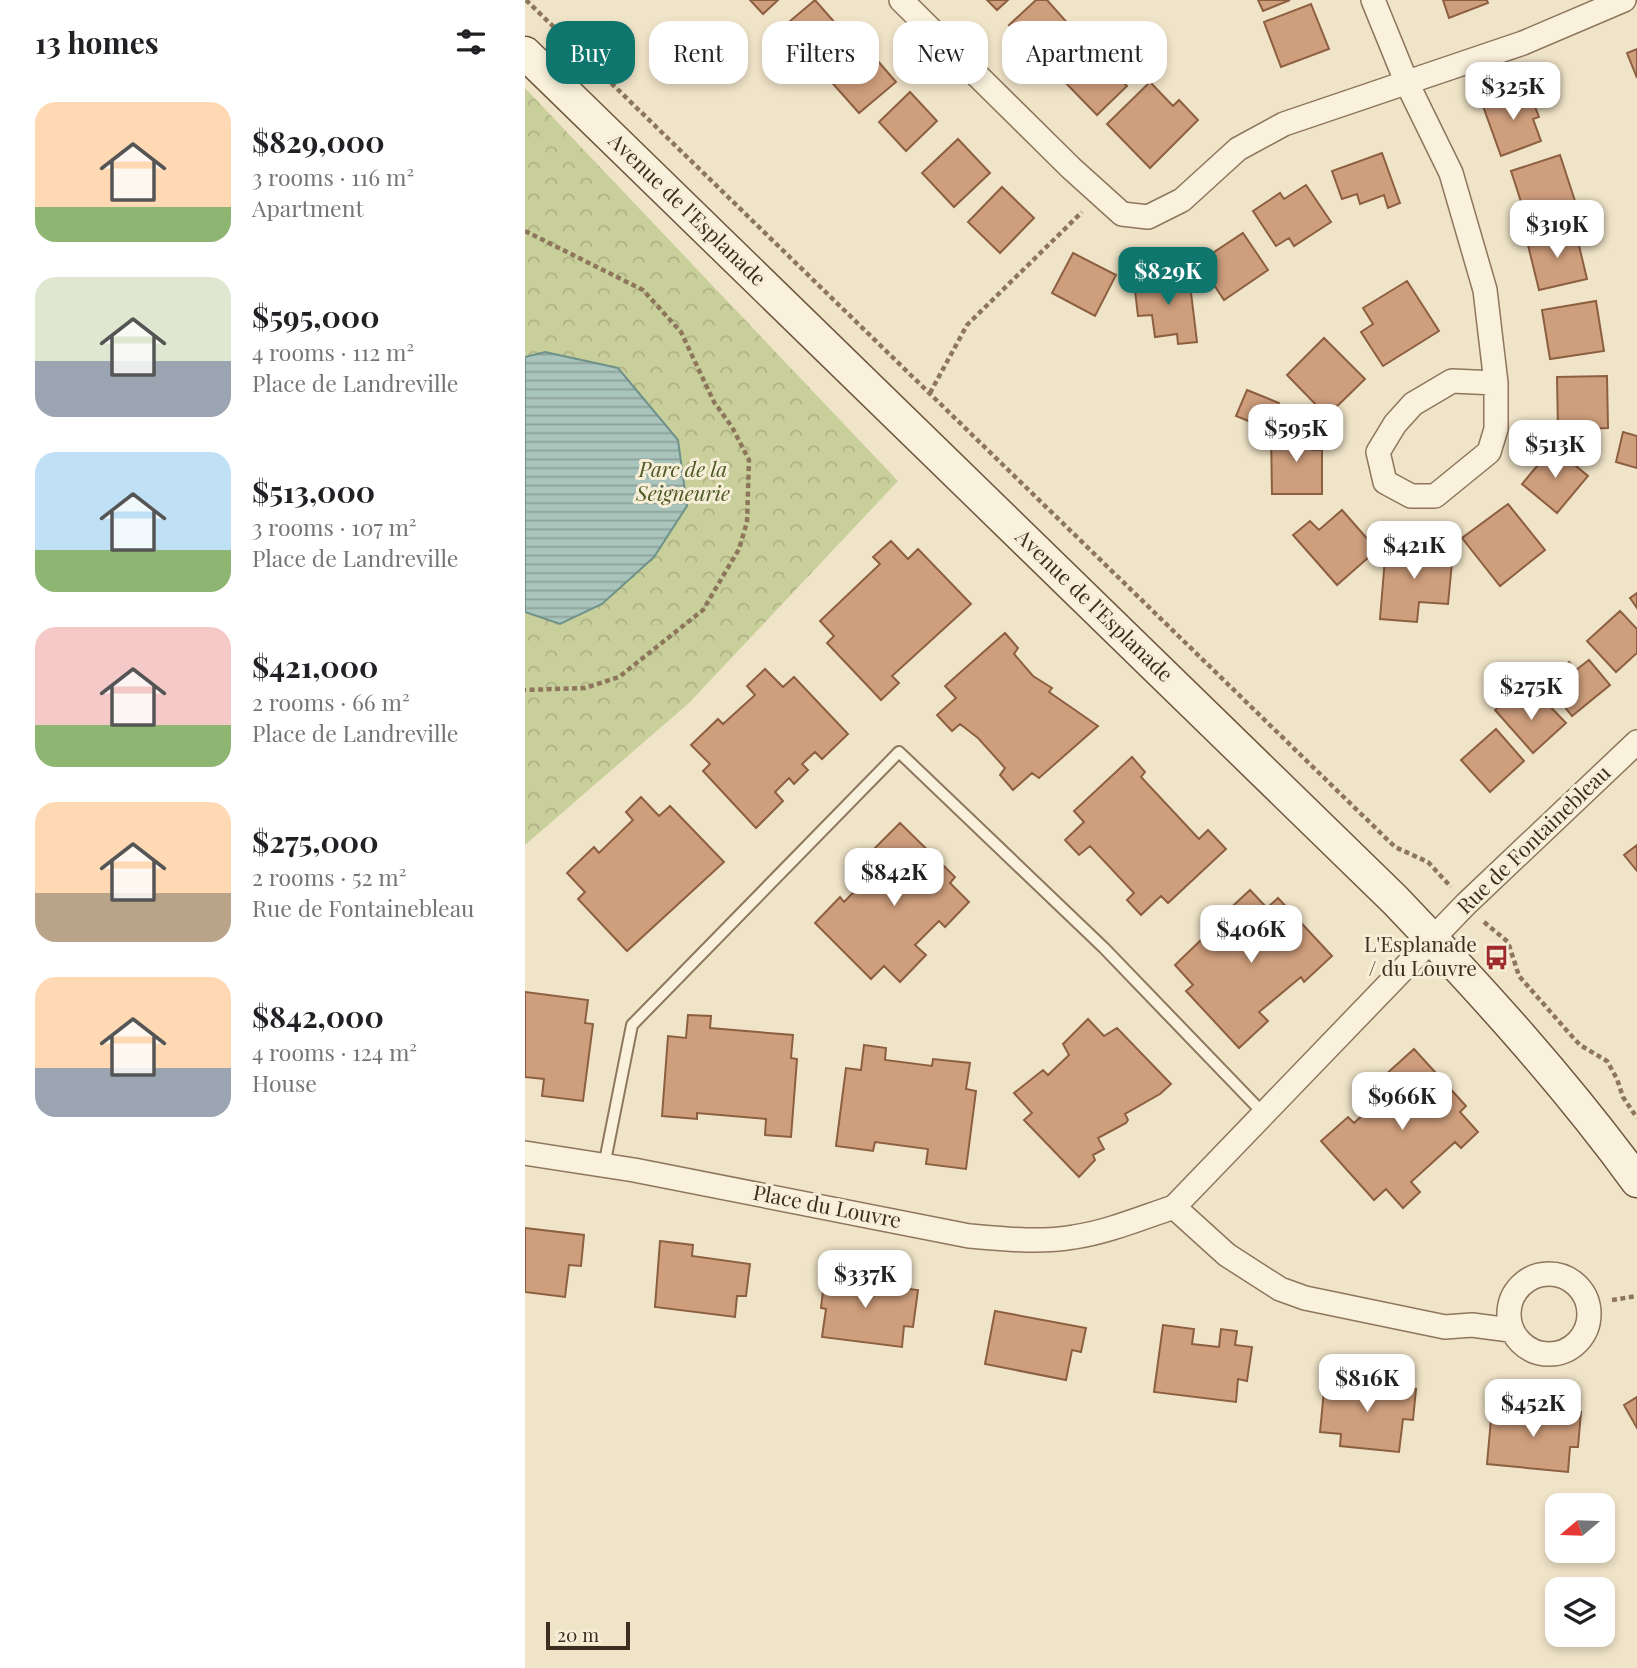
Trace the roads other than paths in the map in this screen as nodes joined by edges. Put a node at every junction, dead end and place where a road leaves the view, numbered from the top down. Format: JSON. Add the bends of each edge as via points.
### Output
{"nodes":[{"id":1,"x":901,"y":0,"type":"edge"},
{"id":2,"x":1373,"y":0,"type":"edge"},
{"id":3,"x":1624,"y":0,"type":"edge"},
{"id":4,"x":525,"y":53,"type":"edge"},
{"id":5,"x":1406,"y":81,"type":"junction"},
{"id":6,"x":1496,"y":383,"type":"junction"},
{"id":7,"x":1637,"y":742,"type":"edge"},
{"id":8,"x":1433,"y":939,"type":"junction"},
{"id":9,"x":1263,"y":1113,"type":"junction"},
{"id":10,"x":525,"y":1153,"type":"edge"},
{"id":11,"x":604,"y":1166,"type":"junction"},
{"id":12,"x":1637,"y":1181,"type":"edge"},
{"id":13,"x":1174,"y":1207,"type":"junction"},
{"id":14,"x":1510,"y":1330,"type":"dead end"}],
"edges":[{"from":1,"to":5,"type":"street","via":[[1122,214],[1148,217],[1182,200],[1238,149],[1284,124]]},
{"from":2,"to":5,"type":"street"},
{"from":3,"to":5,"type":"street","via":[[1523,43]]},
{"from":4,"to":8,"type":"street","name":"Avenue de l'Esplanade"},
{"from":5,"to":6,"type":"street","via":[[1451,173],[1474,248],[1485,290]]},
{"from":6,"to":6,"type":"street","via":[[1452,381],[1413,404],[1378,452],[1385,482],[1411,496],[1435,496],[1489,452],[1496,429]]},
{"from":7,"to":8,"type":"street","name":"Rue de Fontainebleau"},
{"from":8,"to":9,"type":"street","name":"Place du Louvre"},
{"from":8,"to":12,"type":"street","name":"Avenue de l'Esplanade","via":[[1550,1069]]},
{"from":9,"to":11,"type":"lane","via":[[1104,948],[899,751],[632,1026]]},
{"from":9,"to":13,"type":"street","name":"Place du Louvre"},
{"from":10,"to":11,"type":"street","name":"Place du Louvre"},
{"from":11,"to":13,"type":"street","name":"Place du Louvre","via":[[969,1236],[1012,1240],[1073,1238]]},
{"from":13,"to":14,"type":"street","via":[[1227,1255],[1280,1289],[1445,1326]]}]}
